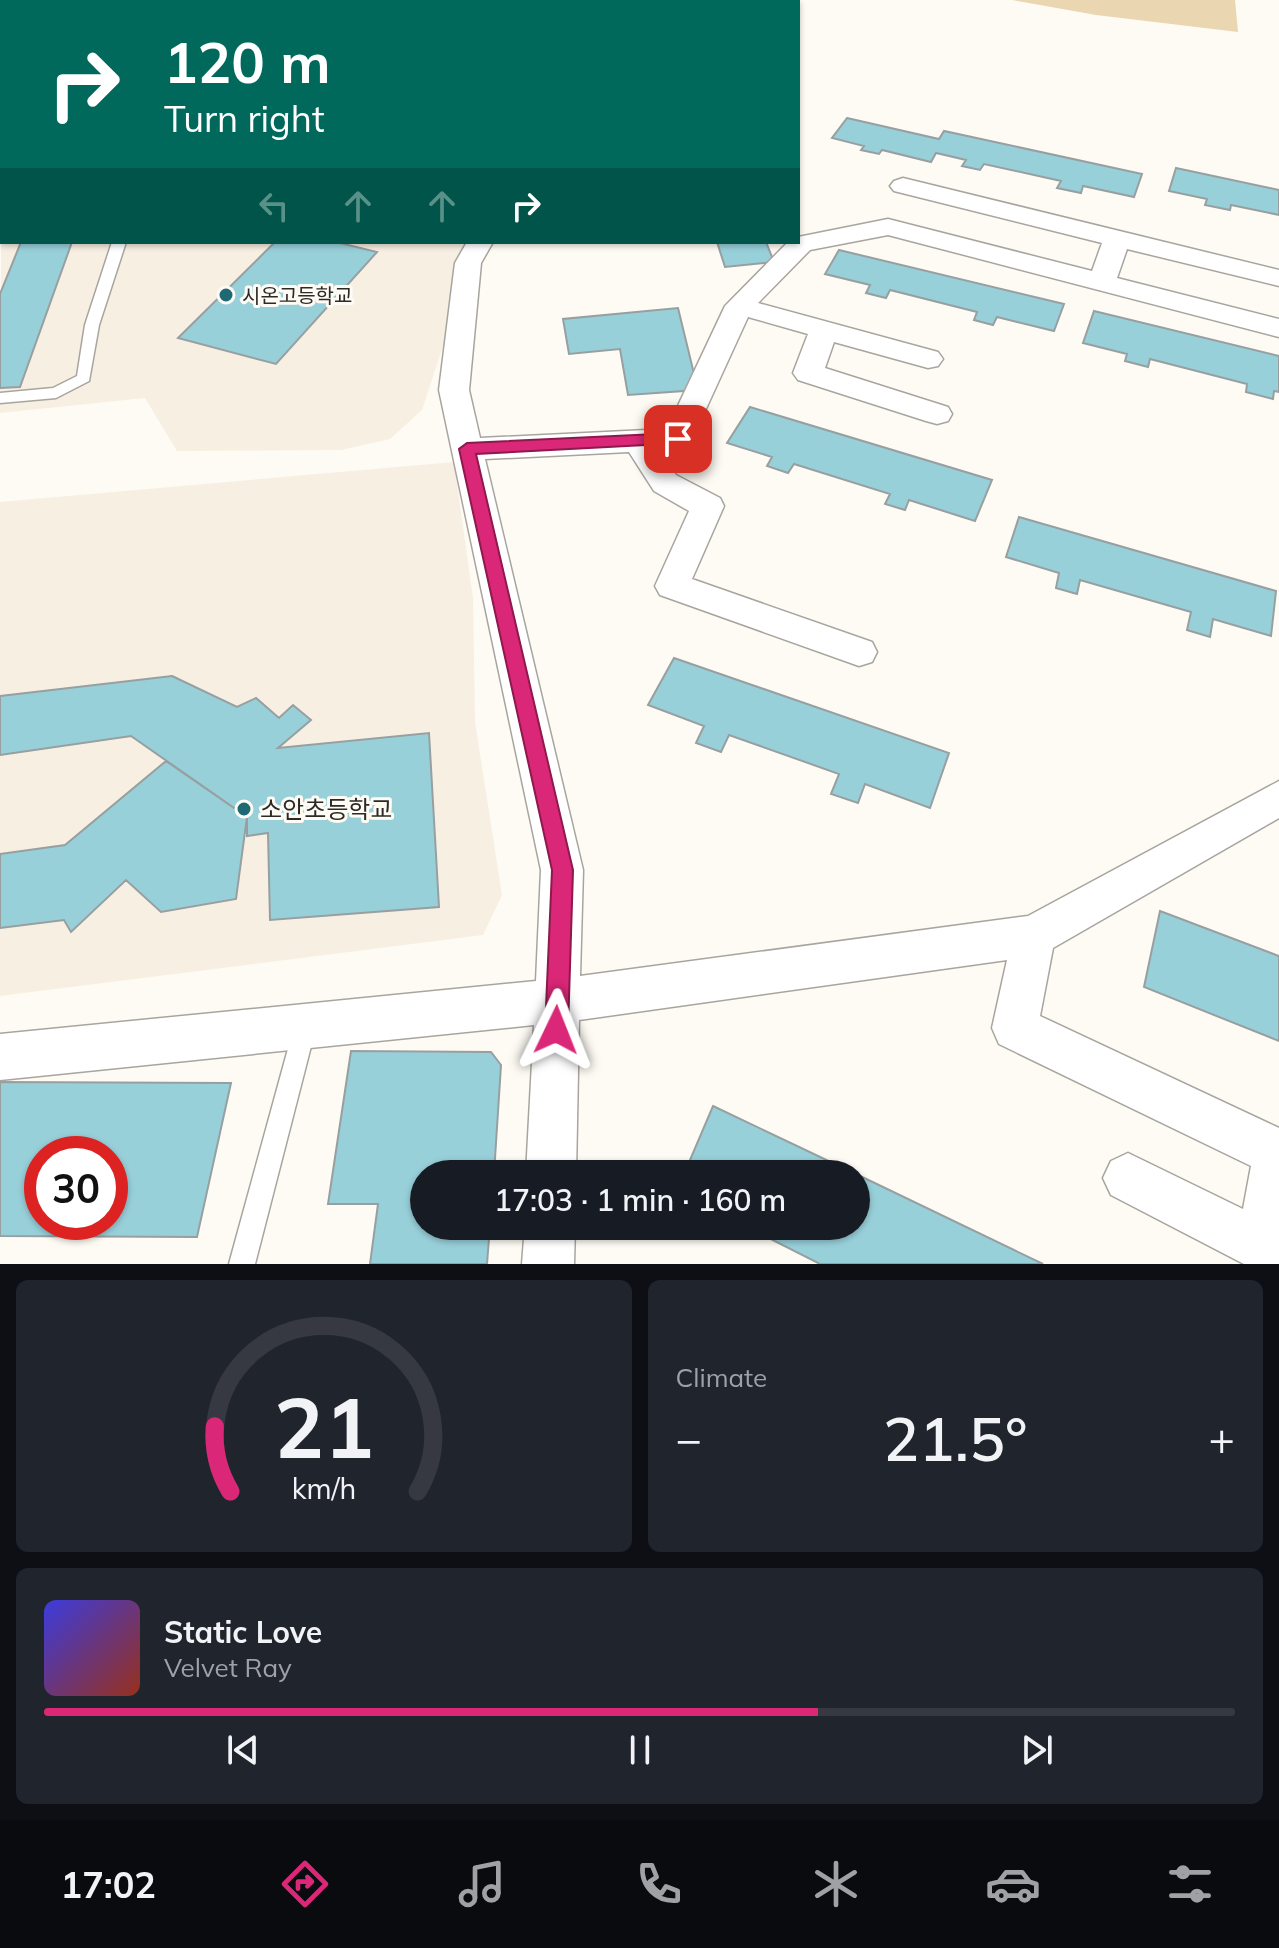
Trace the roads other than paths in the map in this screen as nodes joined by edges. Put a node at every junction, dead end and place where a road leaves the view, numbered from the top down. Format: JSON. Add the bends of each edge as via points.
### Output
{"nodes":[{"id":1,"x":903,"y":186,"type":"dead end"},
{"id":2,"x":1117,"y":239,"type":"junction"},
{"id":3,"x":118,"y":244,"type":"edge"},
{"id":4,"x":479,"y":244,"type":"edge"},
{"id":5,"x":1279,"y":278,"type":"edge"},
{"id":6,"x":1102,"y":281,"type":"junction"},
{"id":7,"x":739,"y":306,"type":"junction"},
{"id":8,"x":1279,"y":328,"type":"edge"},
{"id":9,"x":824,"y":330,"type":"junction"},
{"id":10,"x":928,"y":359,"type":"dead end"},
{"id":11,"x":0,"y":398,"type":"edge"},
{"id":12,"x":937,"y":414,"type":"dead end"},
{"id":13,"x":638,"y":441,"type":"junction"},
{"id":14,"x":467,"y":449,"type":"junction"},
{"id":15,"x":859,"y":652,"type":"dead end"},
{"id":16,"x":1279,"y":798,"type":"edge"},
{"id":17,"x":1034,"y":936,"type":"junction"},
{"id":18,"x":557,"y":1001,"type":"junction"},
{"id":19,"x":305,"y":1027,"type":"junction"},
{"id":20,"x":0,"y":1057,"type":"edge"},
{"id":21,"x":551,"y":1160,"type":"edge"},
{"id":22,"x":1128,"y":1178,"type":"dead end"},
{"id":23,"x":549,"y":1240,"type":"edge"},
{"id":24,"x":242,"y":1264,"type":"edge"},
{"id":25,"x":548,"y":1264,"type":"edge"}],
"edges":[{"from":1,"to":2,"type":"street"},
{"from":2,"to":5,"type":"street"},
{"from":2,"to":6,"type":"street"},
{"from":3,"to":11,"type":"lane","via":[[92,325],[84,378],[56,393]]},
{"from":4,"to":14,"type":"street","via":[[468,263],[454,390]]},
{"from":6,"to":7,"type":"street","via":[[888,227],[801,244]]},
{"from":6,"to":8,"type":"street"},
{"from":7,"to":9,"type":"street"},
{"from":7,"to":13,"type":"street","via":[[678,439]]},
{"from":9,"to":10,"type":"street"},
{"from":9,"to":12,"type":"street","via":[[808,373]]},
{"from":13,"to":14,"type":"street"},
{"from":13,"to":15,"type":"street","via":[[665,483],[708,506],[672,586]]},
{"from":14,"to":18,"type":"street","via":[[562,870]]},
{"from":16,"to":17,"type":"street"},
{"from":17,"to":18,"type":"street"},
{"from":17,"to":22,"type":"street","via":[[1015,1028],[1278,1153],[1262,1246]]},
{"from":18,"to":19,"type":"street"},
{"from":18,"to":21,"type":"street"},
{"from":19,"to":20,"type":"street"},
{"from":19,"to":24,"type":"lane"},
{"from":23,"to":25,"type":"street"}]}
